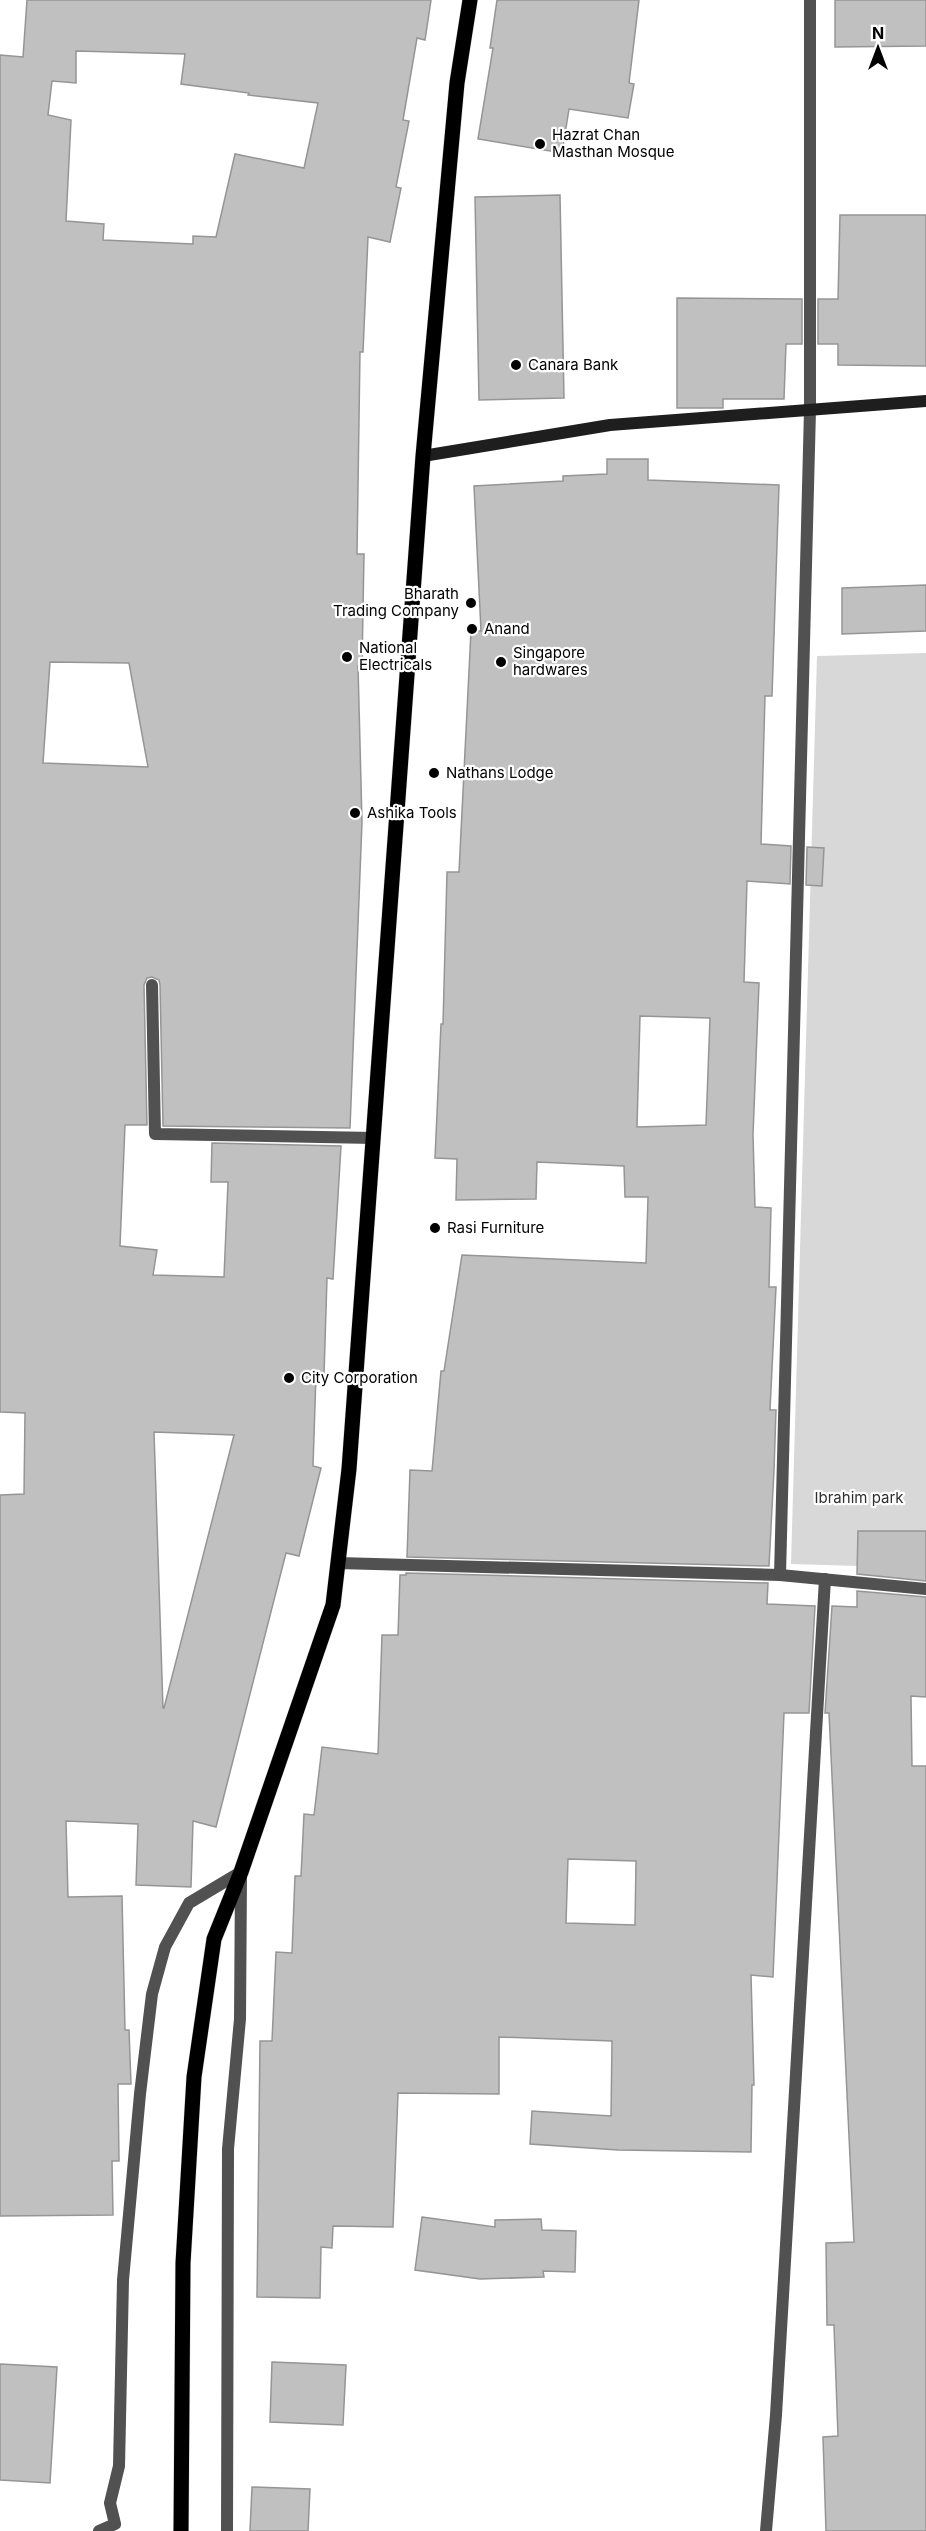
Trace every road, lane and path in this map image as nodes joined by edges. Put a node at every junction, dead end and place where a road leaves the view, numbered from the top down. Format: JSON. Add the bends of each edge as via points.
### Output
{"nodes":[{"id":1,"x":470,"y":0,"type":"edge"},
{"id":2,"x":810,"y":0,"type":"edge"},
{"id":3,"x":926,"y":401,"type":"edge"},
{"id":4,"x":810,"y":410,"type":"junction"},
{"id":5,"x":423,"y":456,"type":"junction"},
{"id":6,"x":152,"y":985,"type":"dead end"},
{"id":7,"x":374,"y":1138,"type":"junction"},
{"id":8,"x":338,"y":1563,"type":"junction"},
{"id":9,"x":780,"y":1575,"type":"junction"},
{"id":10,"x":825,"y":1580,"type":"junction"},
{"id":11,"x":926,"y":1589,"type":"edge"},
{"id":12,"x":241,"y":1872,"type":"junction"},
{"id":13,"x":116,"y":2527,"type":"edge"},
{"id":14,"x":179,"y":2528,"type":"edge"},
{"id":15,"x":99,"y":2531,"type":"edge"},
{"id":16,"x":227,"y":2531,"type":"edge"},
{"id":17,"x":766,"y":2531,"type":"edge"}],
"edges":[{"from":1,"to":5,"type":"main road","via":[[457,83]]},
{"from":2,"to":4,"type":"street"},
{"from":3,"to":4,"type":"street"},
{"from":4,"to":5,"type":"street","via":[[610,426]]},
{"from":4,"to":9,"type":"street"},
{"from":5,"to":7,"type":"main road"},
{"from":6,"to":7,"type":"street","via":[[155,1134]]},
{"from":7,"to":8,"type":"main road","via":[[349,1469]]},
{"from":8,"to":9,"type":"street"},
{"from":8,"to":12,"type":"main road","via":[[333,1605]]},
{"from":9,"to":10,"type":"street"},
{"from":10,"to":11,"type":"street"},
{"from":10,"to":17,"type":"street"},
{"from":12,"to":13,"type":"street","via":[[189,1903],[165,1947],[152,1994],[123,2280],[119,2466],[110,2503]]},
{"from":12,"to":14,"type":"main road","via":[[214,1939],[194,2077],[184,2251]]},
{"from":12,"to":16,"type":"street","via":[[240,2019],[228,2149]]},
{"from":13,"to":15,"type":"street"}]}
